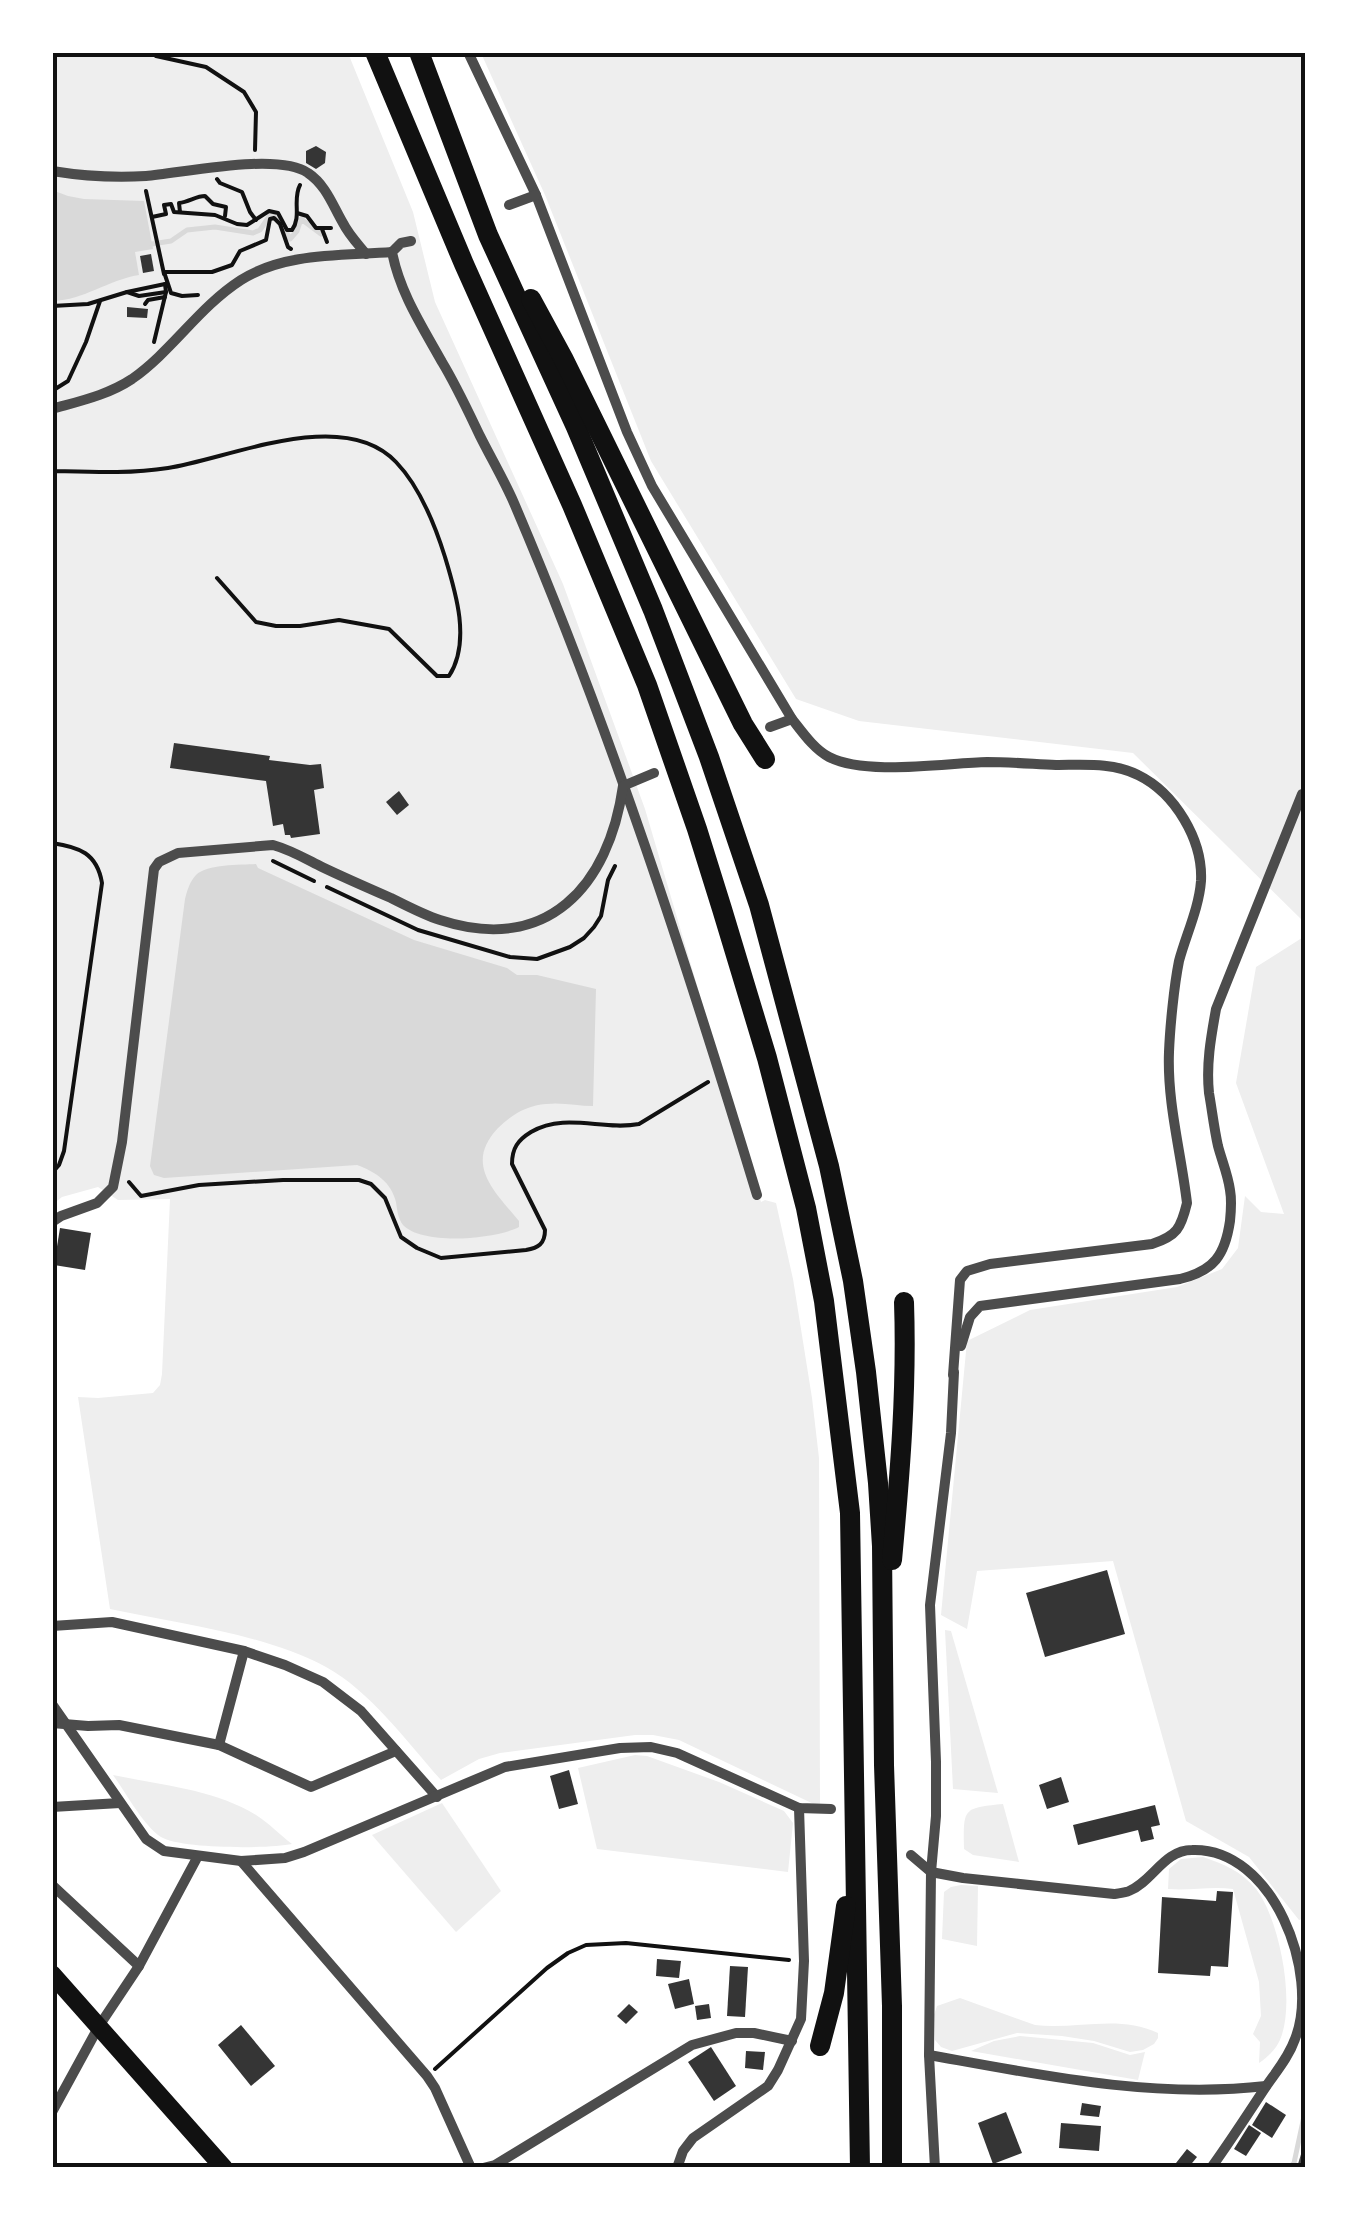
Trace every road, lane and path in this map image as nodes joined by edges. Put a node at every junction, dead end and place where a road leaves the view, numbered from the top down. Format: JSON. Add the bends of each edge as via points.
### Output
{"nodes":[{"id":1,"x":154,"y":52,"type":"edge"},
{"id":2,"x":375,"y":52,"type":"edge"},
{"id":3,"x":420,"y":52,"type":"edge"},
{"id":4,"x":468,"y":52,"type":"edge"},
{"id":5,"x":254,"y":164,"type":"junction"},
{"id":6,"x":207,"y":170,"type":"junction"},
{"id":7,"x":52,"y":171,"type":"edge"},
{"id":8,"x":308,"y":173,"type":"junction"},
{"id":9,"x":143,"y":176,"type":"junction"},
{"id":10,"x":536,"y":196,"type":"junction"},
{"id":11,"x":509,"y":205,"type":"dead end"},
{"id":12,"x":180,"y":212,"type":"junction"},
{"id":13,"x":297,"y":212,"type":"junction"},
{"id":14,"x":152,"y":218,"type":"junction"},
{"id":15,"x":224,"y":218,"type":"junction"},
{"id":16,"x":256,"y":220,"type":"junction"},
{"id":17,"x":344,"y":226,"type":"junction"},
{"id":18,"x":322,"y":229,"type":"junction"},
{"id":19,"x":488,"y":235,"type":"junction"},
{"id":20,"x":411,"y":241,"type":"dead end"},
{"id":21,"x":322,"y":243,"type":"dead end"},
{"id":22,"x":296,"y":250,"type":"dead end"},
{"id":23,"x":392,"y":252,"type":"junction"},
{"id":24,"x":366,"y":254,"type":"junction"},
{"id":25,"x":164,"y":272,"type":"junction"},
{"id":26,"x":165,"y":284,"type":"junction"},
{"id":27,"x":127,"y":292,"type":"junction"},
{"id":28,"x":166,"y":295,"type":"junction"},
{"id":29,"x":100,"y":301,"type":"junction"},
{"id":30,"x":145,"y":304,"type":"dead end"},
{"id":31,"x":52,"y":306,"type":"edge"},
{"id":32,"x":208,"y":306,"type":"junction"},
{"id":33,"x":153,"y":344,"type":"dead end"},
{"id":34,"x":52,"y":391,"type":"edge"},
{"id":35,"x":52,"y":409,"type":"edge"},
{"id":36,"x":52,"y":472,"type":"edge"},
{"id":37,"x":216,"y":578,"type":"dead end"},
{"id":38,"x":792,"y":720,"type":"junction"},
{"id":39,"x":770,"y":728,"type":"dead end"},
{"id":40,"x":765,"y":759,"type":"dead end"},
{"id":41,"x":654,"y":774,"type":"dead end"},
{"id":42,"x":623,"y":786,"type":"junction"},
{"id":43,"x":1302,"y":794,"type":"dead end"},
{"id":44,"x":52,"y":843,"type":"edge"},
{"id":45,"x":260,"y":855,"type":"dead end"},
{"id":46,"x":615,"y":866,"type":"dead end"},
{"id":47,"x":720,"y":1074,"type":"junction"},
{"id":48,"x":52,"y":1173,"type":"edge"},
{"id":49,"x":128,"y":1178,"type":"dead end"},
{"id":50,"x":757,"y":1194,"type":"dead end"},
{"id":51,"x":52,"y":1222,"type":"edge"},
{"id":52,"x":904,"y":1302,"type":"dead end"},
{"id":53,"x":953,"y":1375,"type":"junction"},
{"id":54,"x":52,"y":1626,"type":"edge"},
{"id":55,"x":244,"y":1651,"type":"junction"},
{"id":56,"x":883,"y":1665,"type":"junction"},
{"id":57,"x":52,"y":1704,"type":"edge"},
{"id":58,"x":52,"y":1723,"type":"edge"},
{"id":59,"x":68,"y":1725,"type":"junction"},
{"id":60,"x":220,"y":1745,"type":"junction"},
{"id":61,"x":396,"y":1751,"type":"junction"},
{"id":62,"x":437,"y":1796,"type":"junction"},
{"id":63,"x":120,"y":1803,"type":"junction"},
{"id":64,"x":52,"y":1806,"type":"edge"},
{"id":65,"x":800,"y":1808,"type":"junction"},
{"id":66,"x":831,"y":1809,"type":"dead end"},
{"id":67,"x":854,"y":1842,"type":"junction"},
{"id":68,"x":912,"y":1854,"type":"dead end"},
{"id":69,"x":198,"y":1856,"type":"junction"},
{"id":70,"x":241,"y":1861,"type":"junction"},
{"id":71,"x":932,"y":1872,"type":"junction"},
{"id":72,"x":52,"y":1885,"type":"edge"},
{"id":73,"x":804,"y":1961,"type":"junction"},
{"id":74,"x":138,"y":1966,"type":"junction"},
{"id":75,"x":52,"y":1974,"type":"edge"},
{"id":76,"x":99,"y":2026,"type":"junction"},
{"id":77,"x":792,"y":2041,"type":"junction"},
{"id":78,"x":820,"y":2046,"type":"dead end"},
{"id":79,"x":929,"y":2055,"type":"junction"},
{"id":80,"x":428,"y":2076,"type":"junction"},
{"id":81,"x":1266,"y":2086,"type":"junction"},
{"id":82,"x":52,"y":2112,"type":"edge"},
{"id":83,"x":1306,"y":2155,"type":"edge"},
{"id":84,"x":224,"y":2168,"type":"edge"},
{"id":85,"x":471,"y":2168,"type":"edge"},
{"id":86,"x":483,"y":2168,"type":"edge"},
{"id":87,"x":677,"y":2168,"type":"edge"},
{"id":88,"x":860,"y":2168,"type":"edge"},
{"id":89,"x":892,"y":2168,"type":"edge"},
{"id":90,"x":934,"y":2168,"type":"edge"},
{"id":91,"x":1211,"y":2168,"type":"edge"},
{"id":92,"x":1302,"y":2168,"type":"edge"}],
"edges":[{"from":1,"to":5,"type":"path","via":[[206,67],[244,92],[256,112]]},
{"from":2,"to":67,"type":"highway","via":[[647,685],[767,1058],[824,1301],[850,1513]]},
{"from":3,"to":19,"type":"highway"},
{"from":4,"to":10,"type":"street"},
{"from":5,"to":6,"type":"street"},
{"from":5,"to":8,"type":"street"},
{"from":6,"to":9,"type":"street"},
{"from":6,"to":16,"type":"path","via":[[242,192]]},
{"from":7,"to":9,"type":"street"},
{"from":8,"to":13,"type":"path","via":[[296,192]]},
{"from":8,"to":17,"type":"street"},
{"from":9,"to":14,"type":"path"},
{"from":10,"to":11,"type":"street"},
{"from":10,"to":38,"type":"street","via":[[652,486]]},
{"from":12,"to":14,"type":"path","via":[[164,205],[166,214]]},
{"from":12,"to":15,"type":"path"},
{"from":12,"to":15,"type":"path","via":[[179,203],[206,196],[226,207]]},
{"from":13,"to":16,"type":"path","via":[[292,230],[274,212]]},
{"from":13,"to":18,"type":"path"},
{"from":14,"to":25,"type":"path"},
{"from":15,"to":16,"type":"path","via":[[247,225]]},
{"from":17,"to":18,"type":"path"},
{"from":17,"to":24,"type":"street"},
{"from":18,"to":21,"type":"path","via":[[328,243]]},
{"from":19,"to":40,"type":"highway","via":[[563,358]]},
{"from":19,"to":56,"type":"highway","via":[[653,610],[764,922],[854,1281],[878,1483]]},
{"from":20,"to":23,"type":"street"},
{"from":22,"to":25,"type":"path","via":[[274,218],[266,240],[240,250],[232,265]]},
{"from":23,"to":24,"type":"street"},
{"from":23,"to":42,"type":"street","via":[[416,320],[512,499]]},
{"from":24,"to":32,"type":"street","via":[[270,267]]},
{"from":25,"to":26,"type":"path"},
{"from":25,"to":32,"type":"path","via":[[171,293],[200,296]]},
{"from":26,"to":27,"type":"path"},
{"from":26,"to":28,"type":"path"},
{"from":27,"to":28,"type":"path"},
{"from":27,"to":29,"type":"path"},
{"from":28,"to":30,"type":"path"},
{"from":28,"to":33,"type":"path"},
{"from":29,"to":31,"type":"path"},
{"from":29,"to":34,"type":"path","via":[[68,380]]},
{"from":32,"to":35,"type":"street","via":[[134,378]]},
{"from":36,"to":37,"type":"path","via":[[170,468],[326,436],[372,445],[396,460],[436,530],[461,632],[454,668],[449,676],[437,676],[389,629],[339,620],[300,626],[256,622]]},
{"from":38,"to":39,"type":"street"},
{"from":38,"to":53,"type":"street","via":[[826,756],[858,765],[1120,768],[1155,785],[1174,804],[1199,857],[1201,880],[1178,965],[1169,1048],[1187,1203],[1183,1220],[1175,1234],[1152,1244],[967,1271],[960,1280]]},
{"from":41,"to":42,"type":"street"},
{"from":42,"to":47,"type":"street"},
{"from":42,"to":51,"type":"street","via":[[618,819],[587,882],[564,908],[526,926],[440,920],[273,845],[178,853],[159,862],[114,1187],[97,1204]]},
{"from":43,"to":53,"type":"street","via":[[1216,1009],[1210,1040],[1210,1094],[1232,1204],[1224,1248],[1212,1265],[1180,1280],[980,1306],[970,1317]]},
{"from":44,"to":48,"type":"path","via":[[89,854],[102,888],[64,1151]]},
{"from":45,"to":46,"type":"path","via":[[418,930],[524,960],[551,956],[584,938],[601,916]]},
{"from":47,"to":49,"type":"path","via":[[639,1124],[551,1123],[522,1138],[512,1164],[544,1230],[536,1248],[441,1258],[400,1236],[384,1198],[359,1180],[216,1184],[141,1196]]},
{"from":47,"to":50,"type":"street"},
{"from":52,"to":56,"type":"highway","via":[[903,1441]]},
{"from":53,"to":71,"type":"street","via":[[930,1605]]},
{"from":54,"to":55,"type":"street","via":[[112,1622]]},
{"from":55,"to":60,"type":"street"},
{"from":55,"to":61,"type":"street","via":[[322,1682]]},
{"from":56,"to":89,"type":"highway"},
{"from":57,"to":59,"type":"street"},
{"from":58,"to":59,"type":"street"},
{"from":59,"to":60,"type":"street","via":[[120,1725]]},
{"from":59,"to":63,"type":"street"},
{"from":60,"to":61,"type":"street","via":[[311,1786]]},
{"from":61,"to":62,"type":"street"},
{"from":62,"to":65,"type":"street","via":[[505,1767],[651,1747]]},
{"from":62,"to":70,"type":"street","via":[[304,1852]]},
{"from":63,"to":64,"type":"street"},
{"from":63,"to":69,"type":"street","via":[[146,1839],[164,1851]]},
{"from":65,"to":66,"type":"street"},
{"from":65,"to":73,"type":"street"},
{"from":67,"to":78,"type":"highway"},
{"from":67,"to":88,"type":"highway"},
{"from":68,"to":71,"type":"street"},
{"from":69,"to":70,"type":"street"},
{"from":69,"to":74,"type":"street"},
{"from":70,"to":80,"type":"street"},
{"from":71,"to":79,"type":"street"},
{"from":71,"to":81,"type":"street","via":[[1114,1894],[1129,1892],[1175,1853],[1226,1856],[1267,1891],[1295,1945],[1301,2016],[1296,2038]]},
{"from":72,"to":74,"type":"street"},
{"from":73,"to":77,"type":"street","via":[[801,2018]]},
{"from":73,"to":80,"type":"path","via":[[626,1943],[586,1946],[547,1968]]},
{"from":74,"to":76,"type":"street"},
{"from":75,"to":76,"type":"main road"},
{"from":76,"to":82,"type":"street"},
{"from":76,"to":84,"type":"main road"},
{"from":77,"to":86,"type":"street","via":[[754,2033],[692,2045]]},
{"from":77,"to":87,"type":"street","via":[[768,2086],[693,2138]]},
{"from":79,"to":81,"type":"street","via":[[1152,2090]]},
{"from":79,"to":90,"type":"street"},
{"from":80,"to":85,"type":"street"},
{"from":81,"to":91,"type":"street"},
{"from":83,"to":92,"type":"street"}]}
